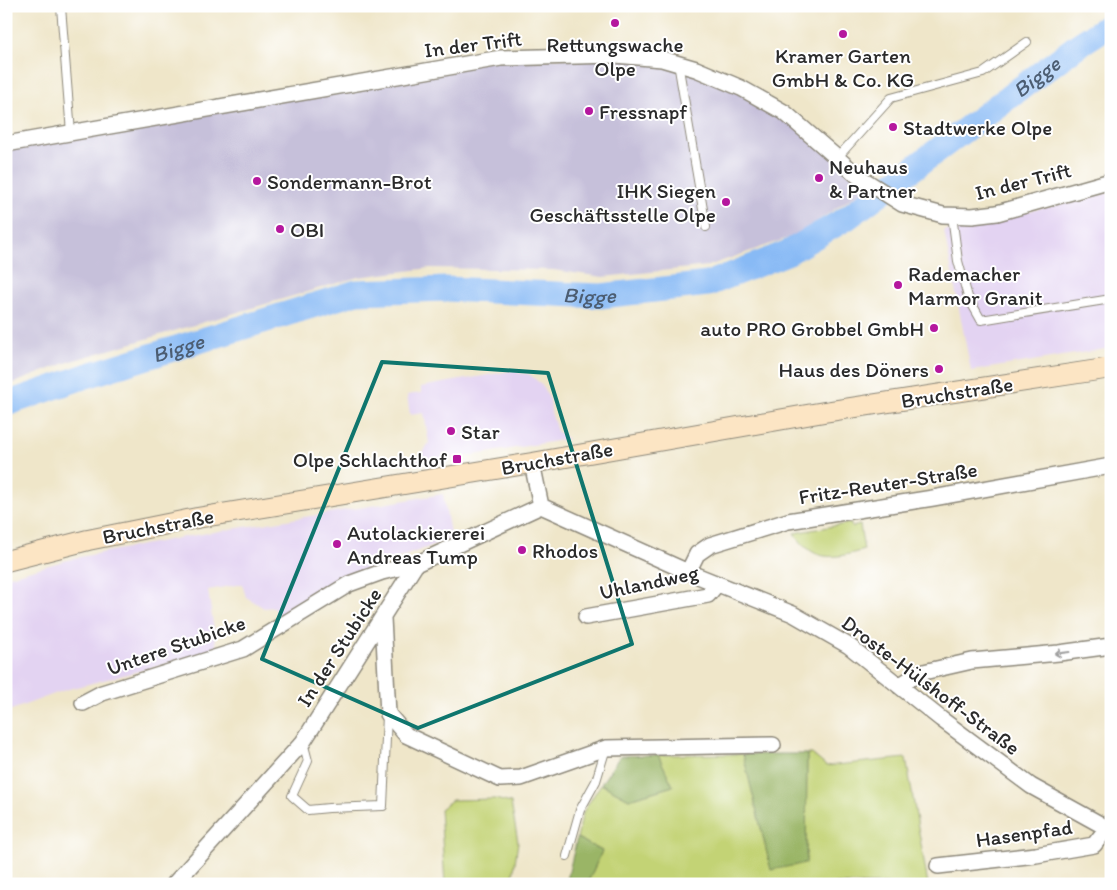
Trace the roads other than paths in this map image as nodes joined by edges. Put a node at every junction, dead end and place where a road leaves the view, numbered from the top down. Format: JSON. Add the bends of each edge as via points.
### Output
{"nodes":[{"id":1,"x":60,"y":7,"type":"edge"},
{"id":2,"x":1027,"y":42,"type":"dead end"},
{"id":3,"x":678,"y":63,"type":"junction"},
{"id":4,"x":71,"y":134,"type":"junction"},
{"id":5,"x":10,"y":141,"type":"edge"},
{"id":6,"x":838,"y":158,"type":"junction"},
{"id":7,"x":1111,"y":181,"type":"edge"},
{"id":8,"x":952,"y":215,"type":"junction"},
{"id":9,"x":706,"y":227,"type":"dead end"},
{"id":10,"x":1111,"y":299,"type":"edge"},
{"id":11,"x":1111,"y":368,"type":"edge"},
{"id":12,"x":532,"y":463,"type":"junction"},
{"id":13,"x":1111,"y":466,"type":"edge"},
{"id":14,"x":541,"y":506,"type":"junction"},
{"id":15,"x":6,"y":562,"type":"edge"},
{"id":16,"x":416,"y":564,"type":"junction"},
{"id":17,"x":688,"y":572,"type":"junction"},
{"id":18,"x":717,"y":584,"type":"junction"},
{"id":19,"x":586,"y":617,"type":"dead end"},
{"id":20,"x":383,"y":618,"type":"junction"},
{"id":21,"x":1111,"y":646,"type":"edge"},
{"id":22,"x":899,"y":686,"type":"junction"},
{"id":23,"x":83,"y":703,"type":"dead end"},
{"id":24,"x":388,"y":714,"type":"junction"},
{"id":25,"x":303,"y":742,"type":"junction"},
{"id":26,"x":773,"y":745,"type":"dead end"},
{"id":27,"x":606,"y":748,"type":"junction"},
{"id":28,"x":1109,"y":829,"type":"edge"},
{"id":29,"x":567,"y":856,"type":"dead end"},
{"id":30,"x":938,"y":866,"type":"dead end"},
{"id":31,"x":174,"y":884,"type":"edge"}],
"edges":[{"from":1,"to":4,"type":"lane"},
{"from":2,"to":6,"type":"lane","via":[[983,73],[891,98]]},
{"from":3,"to":4,"type":"street","name":"In der Trift","via":[[662,58],[615,55],[501,58]]},
{"from":3,"to":6,"type":"street","name":"In der Trift","via":[[741,88],[784,112]]},
{"from":3,"to":9,"type":"lane"},
{"from":4,"to":5,"type":"street","name":"In der Trift"},
{"from":6,"to":8,"type":"street","name":"In der Trift","via":[[858,176],[902,204]]},
{"from":7,"to":8,"type":"street","name":"In der Trift","via":[[997,214]]},
{"from":8,"to":10,"type":"lane","via":[[958,261],[968,297],[981,320]]},
{"from":11,"to":12,"type":"main road","name":"Bruchstraße","via":[[824,412]]},
{"from":12,"to":14,"type":"street"},
{"from":12,"to":15,"type":"main road","name":"Bruchstraße","via":[[197,518],[88,540]]},
{"from":13,"to":17,"type":"street","name":"Fritz-Reuter-Straße","via":[[788,521],[710,545],[697,554]]},
{"from":14,"to":16,"type":"street"},
{"from":14,"to":17,"type":"street","name":"Droste-Hülshoff-Straße"},
{"from":16,"to":20,"type":"street","name":"In der Stubicke"},
{"from":16,"to":23,"type":"street","name":"Untere Stubicke","via":[[349,584],[243,649],[102,693]]},
{"from":17,"to":18,"type":"street","name":"Droste-Hülshoff-Straße"},
{"from":18,"to":19,"type":"street","name":"Uhlandweg","via":[[708,595]]},
{"from":18,"to":22,"type":"street","name":"Droste-Hülshoff-Straße","via":[[793,614],[849,646]]},
{"from":20,"to":24,"type":"street"},
{"from":20,"to":25,"type":"street","name":"In der Stubicke"},
{"from":21,"to":22,"type":"street","one_way":true,"via":[[972,662],[919,673]]},
{"from":22,"to":28,"type":"street","name":"Droste-Hülshoff-Straße","via":[[1031,786]]},
{"from":24,"to":25,"type":"lane","name":"In der Stubicke","via":[[382,806],[308,810],[292,796],[308,761]]},
{"from":24,"to":27,"type":"street","via":[[406,735],[500,779],[521,778]]},
{"from":25,"to":31,"type":"street","name":"In der Stubicke"},
{"from":26,"to":27,"type":"street"},
{"from":27,"to":29,"type":"lane","via":[[596,781],[580,810]]},
{"from":28,"to":30,"type":"street","name":"Hasenpfad","via":[[1094,844],[1036,855]]}]}
